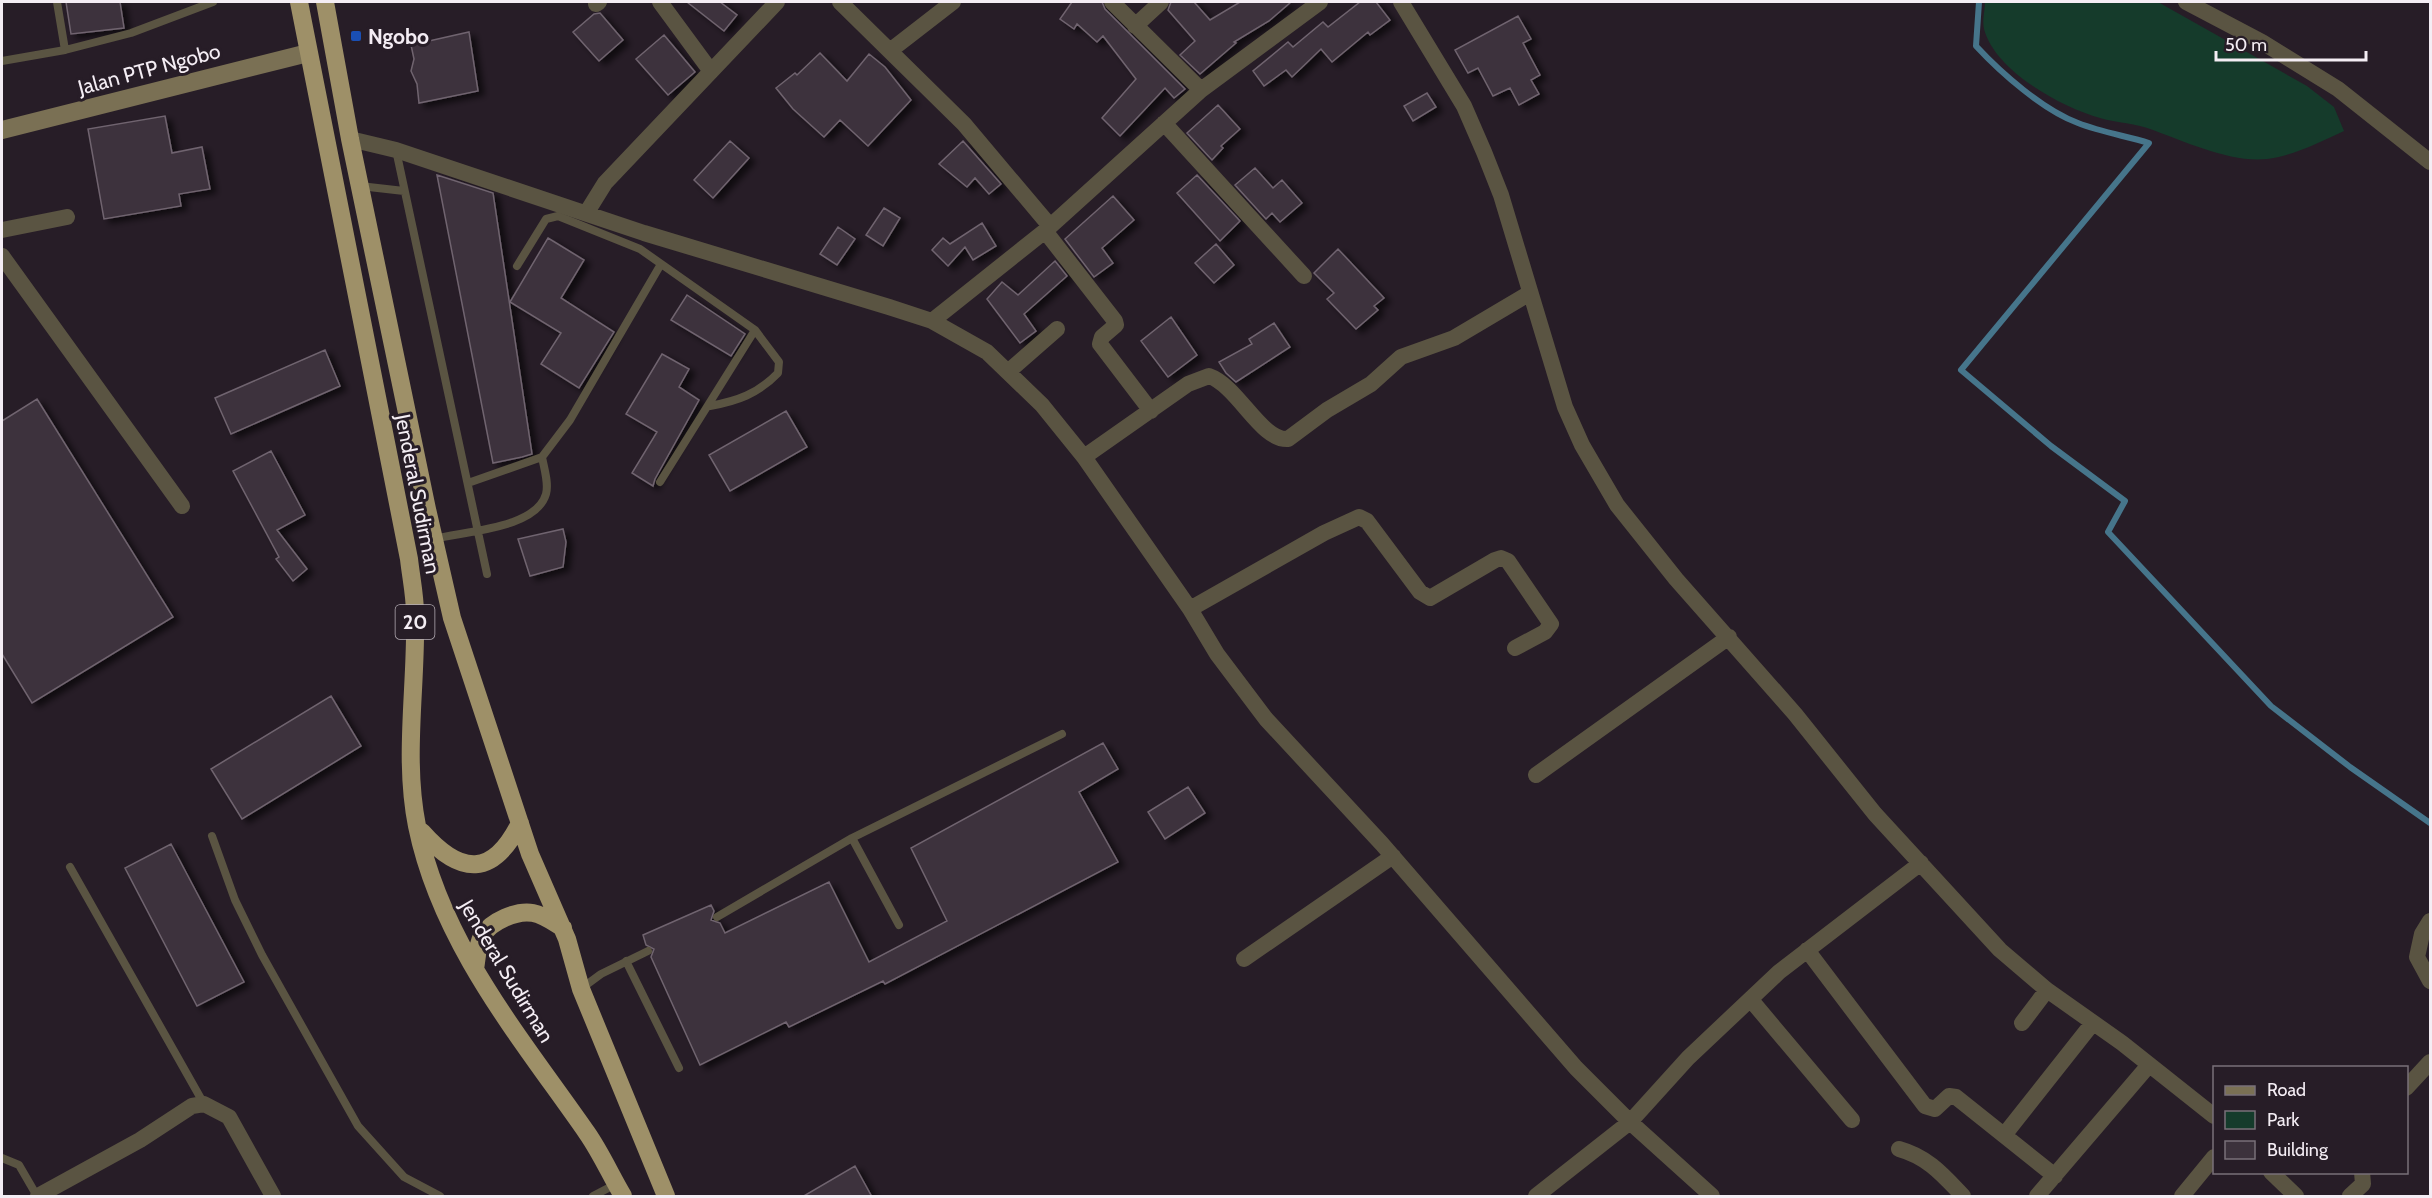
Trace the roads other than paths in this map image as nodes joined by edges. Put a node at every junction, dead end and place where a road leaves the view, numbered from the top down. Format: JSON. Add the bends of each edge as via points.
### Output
{"nodes":[{"id":1,"x":57,"y":2,"type":"edge"},
{"id":2,"x":213,"y":2,"type":"edge"},
{"id":3,"x":299,"y":2,"type":"edge"},
{"id":4,"x":325,"y":2,"type":"edge"},
{"id":5,"x":660,"y":2,"type":"edge"},
{"id":6,"x":777,"y":2,"type":"edge"},
{"id":7,"x":840,"y":2,"type":"edge"},
{"id":8,"x":953,"y":2,"type":"edge"},
{"id":9,"x":1112,"y":2,"type":"edge"},
{"id":10,"x":1161,"y":2,"type":"edge"},
{"id":11,"x":1320,"y":2,"type":"edge"},
{"id":12,"x":1401,"y":2,"type":"edge"},
{"id":13,"x":2186,"y":2,"type":"edge"},
{"id":14,"x":1135,"y":26,"type":"junction"},
{"id":15,"x":65,"y":50,"type":"junction"},
{"id":16,"x":891,"y":50,"type":"junction"},
{"id":17,"x":308,"y":53,"type":"junction"},
{"id":18,"x":2,"y":61,"type":"edge"},
{"id":19,"x":710,"y":70,"type":"junction"},
{"id":20,"x":1201,"y":90,"type":"junction"},
{"id":21,"x":1164,"y":123,"type":"junction"},
{"id":22,"x":2,"y":130,"type":"edge"},
{"id":23,"x":350,"y":139,"type":"junction"},
{"id":24,"x":396,"y":150,"type":"junction"},
{"id":25,"x":2430,"y":162,"type":"edge"},
{"id":26,"x":360,"y":186,"type":"junction"},
{"id":27,"x":404,"y":191,"type":"junction"},
{"id":28,"x":587,"y":212,"type":"junction"},
{"id":29,"x":67,"y":217,"type":"dead end"},
{"id":30,"x":1047,"y":229,"type":"junction"},
{"id":31,"x":2,"y":230,"type":"edge"},
{"id":32,"x":2,"y":256,"type":"edge"},
{"id":33,"x":661,"y":264,"type":"junction"},
{"id":34,"x":517,"y":266,"type":"dead end"},
{"id":35,"x":1304,"y":276,"type":"dead end"},
{"id":36,"x":1530,"y":294,"type":"junction"},
{"id":37,"x":932,"y":321,"type":"junction"},
{"id":38,"x":1057,"y":329,"type":"dead end"},
{"id":39,"x":755,"y":330,"type":"junction"},
{"id":40,"x":1009,"y":371,"type":"junction"},
{"id":41,"x":710,"y":406,"type":"junction"},
{"id":42,"x":1151,"y":411,"type":"junction"},
{"id":43,"x":542,"y":457,"type":"junction"},
{"id":44,"x":1084,"y":457,"type":"junction"},
{"id":45,"x":660,"y":482,"type":"dead end"},
{"id":46,"x":468,"y":483,"type":"junction"},
{"id":47,"x":182,"y":506,"type":"dead end"},
{"id":48,"x":477,"y":529,"type":"junction"},
{"id":49,"x":434,"y":539,"type":"junction"},
{"id":50,"x":487,"y":574,"type":"dead end"},
{"id":51,"x":1190,"y":609,"type":"junction"},
{"id":52,"x":1729,"y":637,"type":"junction"},
{"id":53,"x":1515,"y":648,"type":"dead end"},
{"id":54,"x":1062,"y":734,"type":"dead end"},
{"id":55,"x":1536,"y":775,"type":"dead end"},
{"id":56,"x":520,"y":823,"type":"junction"},
{"id":57,"x":417,"y":827,"type":"junction"},
{"id":58,"x":212,"y":836,"type":"dead end"},
{"id":59,"x":852,"y":838,"type":"junction"},
{"id":60,"x":1393,"y":856,"type":"junction"},
{"id":61,"x":1921,"y":863,"type":"junction"},
{"id":62,"x":70,"y":867,"type":"dead end"},
{"id":63,"x":717,"y":917,"type":"dead end"},
{"id":64,"x":2430,"y":921,"type":"edge"},
{"id":65,"x":899,"y":925,"type":"dead end"},
{"id":66,"x":563,"y":928,"type":"junction"},
{"id":67,"x":1807,"y":950,"type":"junction"},
{"id":68,"x":648,"y":951,"type":"dead end"},
{"id":69,"x":1244,"y":959,"type":"dead end"},
{"id":70,"x":626,"y":961,"type":"junction"},
{"id":71,"x":475,"y":969,"type":"junction"},
{"id":72,"x":2430,"y":981,"type":"edge"},
{"id":73,"x":581,"y":989,"type":"junction"},
{"id":74,"x":2047,"y":990,"type":"junction"},
{"id":75,"x":1751,"y":1000,"type":"junction"},
{"id":76,"x":2022,"y":1023,"type":"dead end"},
{"id":77,"x":2092,"y":1024,"type":"junction"},
{"id":78,"x":2430,"y":1062,"type":"edge"},
{"id":79,"x":2149,"y":1065,"type":"junction"},
{"id":80,"x":679,"y":1068,"type":"dead end"},
{"id":81,"x":2408,"y":1086,"type":"edge"},
{"id":82,"x":204,"y":1104,"type":"junction"},
{"id":83,"x":2213,"y":1115,"type":"edge"},
{"id":84,"x":1852,"y":1120,"type":"dead end"},
{"id":85,"x":1630,"y":1122,"type":"junction"},
{"id":86,"x":2005,"y":1134,"type":"junction"},
{"id":87,"x":1899,"y":1149,"type":"dead end"},
{"id":88,"x":2,"y":1158,"type":"edge"},
{"id":89,"x":2213,"y":1158,"type":"edge"},
{"id":90,"x":2272,"y":1174,"type":"edge"},
{"id":91,"x":2362,"y":1174,"type":"edge"},
{"id":92,"x":2055,"y":1176,"type":"junction"},
{"id":93,"x":620,"y":1190,"type":"edge"},
{"id":94,"x":38,"y":1197,"type":"edge"},
{"id":95,"x":273,"y":1197,"type":"edge"},
{"id":96,"x":440,"y":1197,"type":"edge"},
{"id":97,"x":593,"y":1197,"type":"edge"},
{"id":98,"x":666,"y":1197,"type":"edge"},
{"id":99,"x":1536,"y":1197,"type":"edge"},
{"id":100,"x":1712,"y":1197,"type":"edge"},
{"id":101,"x":1964,"y":1197,"type":"edge"},
{"id":102,"x":2037,"y":1197,"type":"edge"},
{"id":103,"x":2182,"y":1197,"type":"edge"},
{"id":104,"x":2296,"y":1197,"type":"edge"},
{"id":105,"x":2350,"y":1197,"type":"edge"}],
"edges":[{"from":1,"to":15,"type":"lane"},
{"from":2,"to":15,"type":"lane","via":[[131,33]]},
{"from":3,"to":17,"type":"highway","name":"Jenderal Sudirman","number":"20"},
{"from":4,"to":23,"type":"highway","name":"Jenderal Sudirman","number":"20"},
{"from":5,"to":19,"type":"street"},
{"from":6,"to":19,"type":"street"},
{"from":7,"to":16,"type":"street"},
{"from":8,"to":16,"type":"street"},
{"from":9,"to":14,"type":"street"},
{"from":10,"to":14,"type":"street"},
{"from":11,"to":20,"type":"street"},
{"from":12,"to":36,"type":"street","via":[[1464,106],[1502,195]]},
{"from":13,"to":25,"type":"street","via":[[2262,42],[2338,89]]},
{"from":14,"to":20,"type":"street"},
{"from":15,"to":18,"type":"lane"},
{"from":16,"to":30,"type":"street","via":[[999,162]]},
{"from":17,"to":22,"type":"main road","name":"Jalan PTP Ngobo"},
{"from":17,"to":57,"type":"highway","name":"Jenderal Sudirman","number":"20","via":[[409,560],[415,611],[410,755]]},
{"from":19,"to":28,"type":"street","via":[[605,183]]},
{"from":20,"to":21,"type":"street"},
{"from":21,"to":30,"type":"street"},
{"from":21,"to":35,"type":"street"},
{"from":23,"to":24,"type":"street"},
{"from":23,"to":26,"type":"highway","name":"Jenderal Sudirman","number":"20"},
{"from":24,"to":27,"type":"lane"},
{"from":24,"to":28,"type":"street"},
{"from":26,"to":27,"type":"lane"},
{"from":26,"to":49,"type":"highway","name":"Jenderal Sudirman","number":"20"},
{"from":27,"to":46,"type":"lane"},
{"from":28,"to":37,"type":"street"},
{"from":29,"to":31,"type":"street"},
{"from":30,"to":37,"type":"street"},
{"from":30,"to":42,"type":"street","via":[[1115,321],[1116,326],[1102,337],[1100,344]]},
{"from":32,"to":47,"type":"street"},
{"from":33,"to":34,"type":"lane","via":[[640,249],[558,216],[546,219]]},
{"from":33,"to":39,"type":"lane"},
{"from":33,"to":43,"type":"lane","via":[[570,420]]},
{"from":36,"to":42,"type":"street","via":[[1454,338],[1401,357],[1371,384],[1288,439],[1274,436],[1230,388],[1209,376],[1188,384]]},
{"from":36,"to":52,"type":"street","via":[[1565,407],[1597,473],[1646,543]]},
{"from":37,"to":40,"type":"street","via":[[987,352]]},
{"from":38,"to":40,"type":"street"},
{"from":39,"to":41,"type":"lane"},
{"from":39,"to":41,"type":"lane","via":[[779,362],[778,373],[758,391]]},
{"from":40,"to":44,"type":"street"},
{"from":41,"to":45,"type":"lane"},
{"from":42,"to":44,"type":"street"},
{"from":43,"to":46,"type":"lane"},
{"from":43,"to":48,"type":"lane","via":[[546,494],[536,510],[501,526]]},
{"from":44,"to":51,"type":"street"},
{"from":46,"to":48,"type":"lane"},
{"from":48,"to":49,"type":"lane"},
{"from":48,"to":50,"type":"lane"},
{"from":49,"to":56,"type":"highway","name":"Jenderal Sudirman","number":"20","via":[[452,618]]},
{"from":51,"to":53,"type":"street","via":[[1359,517],[1367,521],[1420,592],[1430,598],[1495,560],[1508,561],[1551,624],[1545,632]]},
{"from":51,"to":60,"type":"street","via":[[1217,654],[1266,719]]},
{"from":52,"to":55,"type":"street"},
{"from":52,"to":61,"type":"street","via":[[1875,814]]},
{"from":54,"to":59,"type":"lane"},
{"from":56,"to":57,"type":"highway","via":[[498,857],[481,865],[453,859]]},
{"from":56,"to":66,"type":"highway","name":"Jenderal Sudirman","number":"20"},
{"from":57,"to":71,"type":"highway","name":"Jenderal Sudirman","number":"20","via":[[441,905]]},
{"from":58,"to":96,"type":"lane","via":[[235,900],[262,956],[358,1126],[404,1177]]},
{"from":59,"to":63,"type":"lane"},
{"from":59,"to":65,"type":"lane"},
{"from":60,"to":69,"type":"street"},
{"from":60,"to":85,"type":"street","via":[[1529,1015]]},
{"from":61,"to":67,"type":"street"},
{"from":61,"to":74,"type":"street","via":[[2000,950]]},
{"from":62,"to":82,"type":"lane"},
{"from":64,"to":72,"type":"street","via":[[2422,934],[2417,957]]},
{"from":66,"to":71,"type":"highway","via":[[531,912],[497,922],[483,936]]},
{"from":66,"to":73,"type":"highway","name":"Jenderal Sudirman","number":"20"},
{"from":67,"to":75,"type":"street"},
{"from":67,"to":86,"type":"street","via":[[1924,1106],[1935,1109],[1948,1096],[1956,1097]]},
{"from":68,"to":70,"type":"lane"},
{"from":70,"to":73,"type":"lane"},
{"from":70,"to":80,"type":"lane"},
{"from":71,"to":93,"type":"highway","name":"Jenderal Sudirman","number":"20","via":[[522,1045],[589,1136]]},
{"from":73,"to":98,"type":"highway","name":"Jenderal Sudirman","number":"20"},
{"from":74,"to":76,"type":"street"},
{"from":74,"to":77,"type":"street"},
{"from":75,"to":84,"type":"street"},
{"from":75,"to":85,"type":"street","via":[[1688,1058]]},
{"from":77,"to":79,"type":"street"},
{"from":77,"to":86,"type":"street"},
{"from":78,"to":81,"type":"street"},
{"from":79,"to":83,"type":"street"},
{"from":79,"to":92,"type":"street"},
{"from":82,"to":94,"type":"street","via":[[192,1106]]},
{"from":82,"to":95,"type":"street","via":[[230,1117]]},
{"from":85,"to":99,"type":"street"},
{"from":85,"to":100,"type":"street"},
{"from":86,"to":92,"type":"street"},
{"from":87,"to":101,"type":"street","via":[[1918,1154],[1935,1165]]},
{"from":88,"to":94,"type":"lane","via":[[19,1165]]},
{"from":89,"to":103,"type":"street"},
{"from":90,"to":104,"type":"street"},
{"from":91,"to":105,"type":"street","via":[[2363,1184]]},
{"from":92,"to":102,"type":"street"},
{"from":93,"to":97,"type":"lane"}]}
